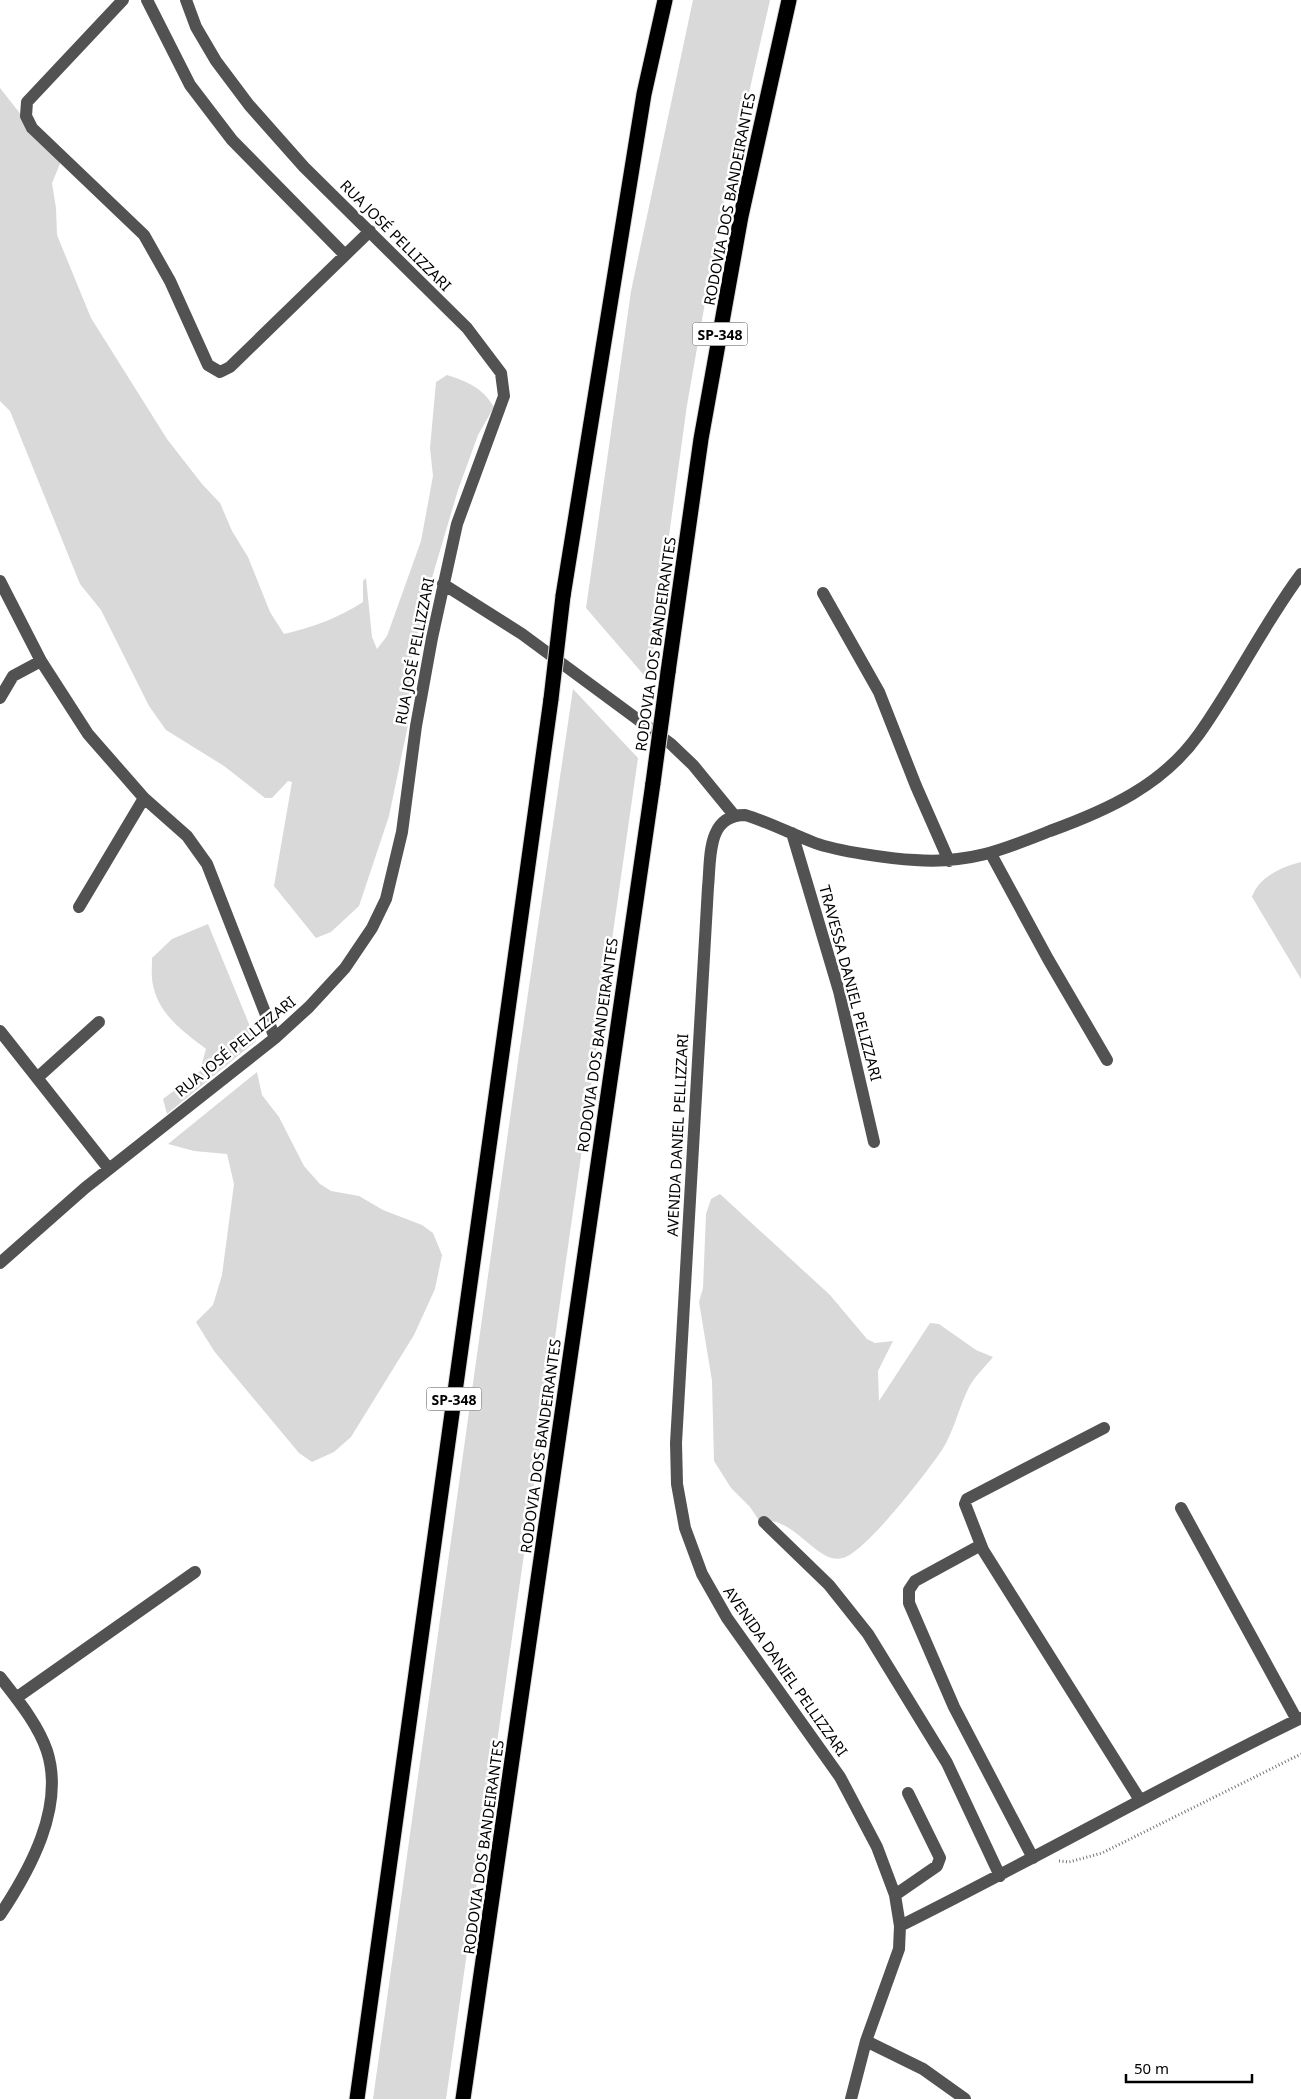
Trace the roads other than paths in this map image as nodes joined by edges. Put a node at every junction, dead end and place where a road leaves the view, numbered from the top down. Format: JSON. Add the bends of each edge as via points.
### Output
{"nodes":[{"id":1,"x":123,"y":0,"type":"edge"},
{"id":2,"x":148,"y":0,"type":"edge"},
{"id":3,"x":186,"y":0,"type":"edge"},
{"id":4,"x":665,"y":0,"type":"edge"},
{"id":5,"x":789,"y":0,"type":"edge"},
{"id":6,"x":370,"y":231,"type":"junction"},
{"id":7,"x":345,"y":255,"type":"junction"},
{"id":8,"x":1301,"y":574,"type":"edge"},
{"id":9,"x":0,"y":581,"type":"edge"},
{"id":10,"x":443,"y":584,"type":"junction"},
{"id":11,"x":823,"y":593,"type":"dead end"},
{"id":12,"x":41,"y":660,"type":"junction"},
{"id":13,"x":0,"y":698,"type":"edge"},
{"id":14,"x":144,"y":798,"type":"junction"},
{"id":15,"x":734,"y":815,"type":"junction"},
{"id":16,"x":792,"y":833,"type":"junction"},
{"id":17,"x":991,"y":854,"type":"junction"},
{"id":18,"x":949,"y":861,"type":"junction"},
{"id":19,"x":79,"y":907,"type":"dead end"},
{"id":20,"x":99,"y":1022,"type":"dead end"},
{"id":21,"x":0,"y":1031,"type":"edge"},
{"id":22,"x":275,"y":1038,"type":"junction"},
{"id":23,"x":1107,"y":1060,"type":"dead end"},
{"id":24,"x":37,"y":1078,"type":"junction"},
{"id":25,"x":874,"y":1142,"type":"dead end"},
{"id":26,"x":109,"y":1169,"type":"junction"},
{"id":27,"x":0,"y":1263,"type":"edge"},
{"id":28,"x":1104,"y":1428,"type":"dead end"},
{"id":29,"x":1181,"y":1508,"type":"dead end"},
{"id":30,"x":764,"y":1522,"type":"dead end"},
{"id":31,"x":981,"y":1545,"type":"junction"},
{"id":32,"x":195,"y":1572,"type":"dead end"},
{"id":33,"x":0,"y":1677,"type":"edge"},
{"id":34,"x":16,"y":1698,"type":"junction"},
{"id":35,"x":1299,"y":1719,"type":"edge"},
{"id":36,"x":908,"y":1793,"type":"dead end"},
{"id":37,"x":1140,"y":1800,"type":"junction"},
{"id":38,"x":1033,"y":1858,"type":"junction"},
{"id":39,"x":1000,"y":1876,"type":"junction"},
{"id":40,"x":895,"y":1895,"type":"junction"},
{"id":41,"x":0,"y":1915,"type":"edge"},
{"id":42,"x":900,"y":1926,"type":"junction"},
{"id":43,"x":866,"y":2041,"type":"junction"},
{"id":44,"x":357,"y":2099,"type":"edge"},
{"id":45,"x":463,"y":2099,"type":"edge"},
{"id":46,"x":850,"y":2099,"type":"edge"},
{"id":47,"x":965,"y":2099,"type":"edge"}],
"edges":[{"from":1,"to":7,"type":"street","via":[[27,102],[26,116],[32,128],[144,235],[170,281],[208,365],[220,372],[230,367]]},
{"from":2,"to":7,"type":"street","via":[[190,85],[232,140]]},
{"from":3,"to":6,"type":"street","name":"RUA JOSÉ PELLIZZARI","via":[[196,26],[216,61],[249,105],[304,167]]},
{"from":4,"to":44,"type":"highway","number":"SP-348","bridge":true,"via":[[644,94],[563,596]]},
{"from":5,"to":45,"type":"highway","name":"RODOVIA DOS BANDEIRANTES","number":"SP-348","bridge":true,"via":[[741,216],[701,439]]},
{"from":6,"to":7,"type":"street"},
{"from":6,"to":10,"type":"street","name":"RUA JOSÉ PELLIZZARI","via":[[467,328],[495,363],[504,384],[504,396],[457,524]]},
{"from":8,"to":17,"type":"street","via":[[1279,603],[1199,734],[1170,768],[1133,795],[1094,815]]},
{"from":9,"to":12,"type":"street"},
{"from":10,"to":15,"type":"street","via":[[522,634],[671,744],[693,765]]},
{"from":10,"to":22,"type":"street","name":"RUA JOSÉ PELLIZZARI","via":[[416,726],[402,832],[386,899],[372,928],[345,968]]},
{"from":11,"to":18,"type":"street","via":[[879,692]]},
{"from":12,"to":13,"type":"street","via":[[13,676]]},
{"from":12,"to":14,"type":"street","via":[[88,734]]},
{"from":14,"to":19,"type":"street"},
{"from":14,"to":22,"type":"street","via":[[187,836],[207,864]]},
{"from":15,"to":16,"type":"street","via":[[760,819]]},
{"from":15,"to":40,"type":"street","name":"AVENIDA DANIEL PELLIZZARI","via":[[718,825],[713,839],[708,887],[677,1433],[677,1484],[685,1528],[702,1574],[726,1618],[840,1777],[877,1848]]},
{"from":16,"to":18,"type":"street","via":[[817,844],[852,851],[914,860]]},
{"from":16,"to":25,"type":"street","name":"TRAVESSA DANIEL PELIZZARI","via":[[839,991]]},
{"from":17,"to":18,"type":"street"},
{"from":17,"to":23,"type":"street"},
{"from":20,"to":24,"type":"street"},
{"from":21,"to":24,"type":"street"},
{"from":22,"to":26,"type":"street","name":"RUA JOSÉ PELLIZZARI"},
{"from":24,"to":26,"type":"street"},
{"from":26,"to":27,"type":"street","name":"RUA JOSÉ PELLIZZARI"},
{"from":28,"to":31,"type":"street","via":[[967,1499],[965,1504]]},
{"from":29,"to":35,"type":"street"},
{"from":30,"to":39,"type":"street","via":[[829,1585],[868,1634],[946,1763]]},
{"from":31,"to":37,"type":"street"},
{"from":31,"to":38,"type":"street","via":[[915,1581],[909,1590],[909,1603],[954,1707]]},
{"from":32,"to":34,"type":"street"},
{"from":33,"to":34,"type":"street"},
{"from":34,"to":41,"type":"street","via":[[47,1750],[52,1769],[52,1790],[46,1825],[28,1866]]},
{"from":35,"to":37,"type":"street"},
{"from":36,"to":40,"type":"street","via":[[940,1858],[937,1866]]},
{"from":37,"to":38,"type":"street"},
{"from":38,"to":39,"type":"street"},
{"from":39,"to":42,"type":"street"},
{"from":40,"to":42,"type":"street","name":"AVENIDA DANIEL PELLIZZARI"},
{"from":42,"to":43,"type":"street","name":"AVENIDA DANIEL PELLIZZARI","via":[[899,1949]]},
{"from":43,"to":46,"type":"street","name":"AVENIDA DANIEL PELLIZZARI"},
{"from":43,"to":47,"type":"street","via":[[923,2070]]}]}
